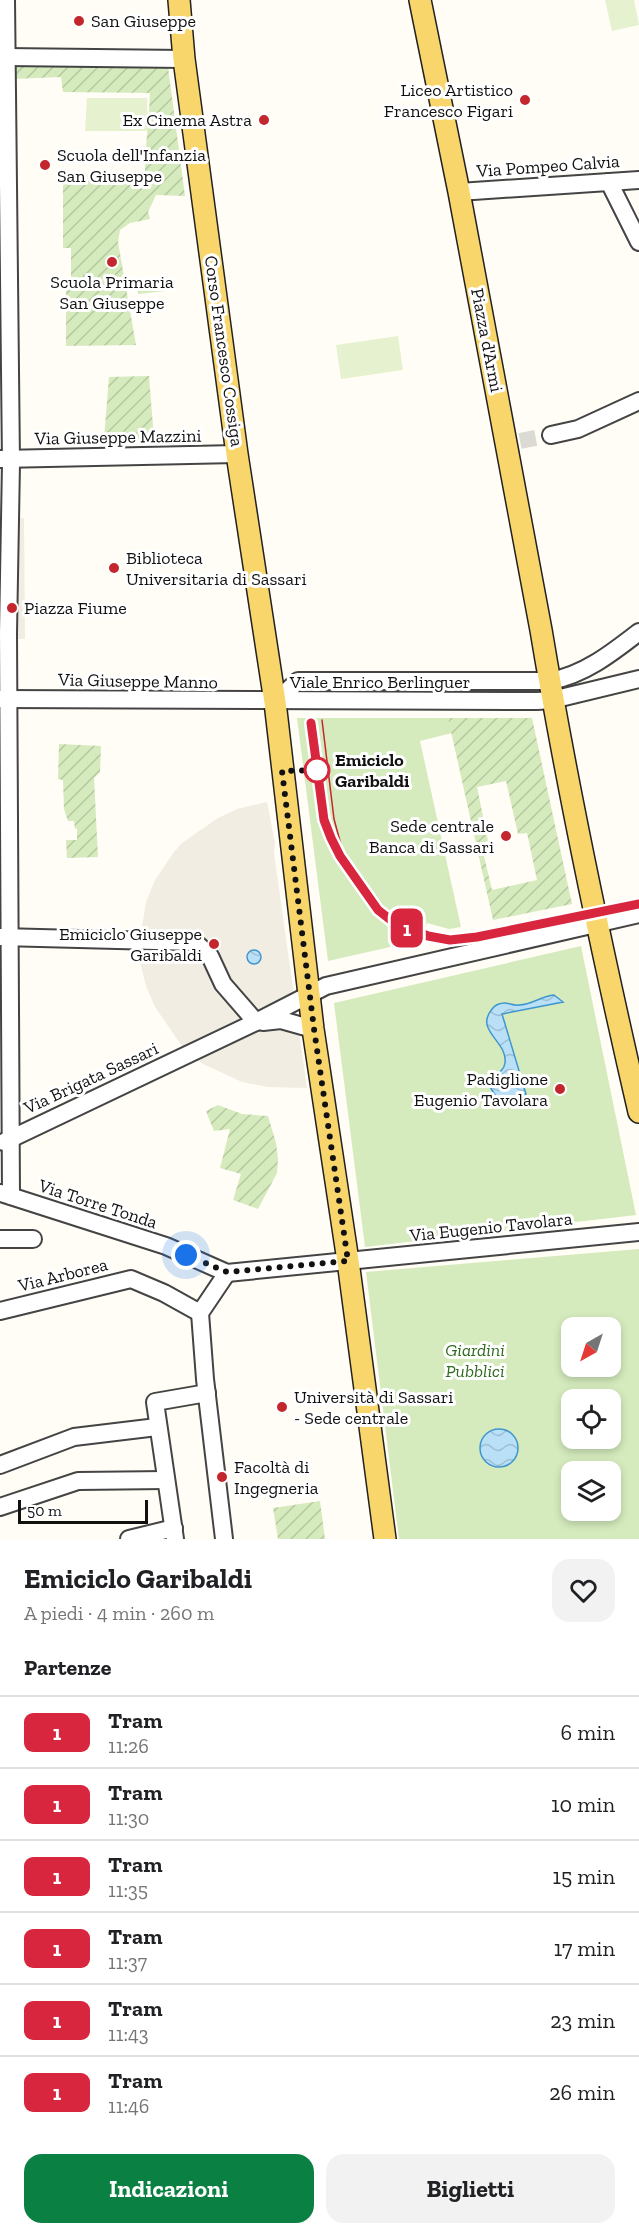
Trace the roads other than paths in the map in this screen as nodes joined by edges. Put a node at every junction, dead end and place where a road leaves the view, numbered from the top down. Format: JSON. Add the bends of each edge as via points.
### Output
{"nodes":[{"id":1,"x":6,"y":0,"type":"edge"},
{"id":2,"x":179,"y":0,"type":"edge"},
{"id":3,"x":420,"y":0,"type":"edge"},
{"id":4,"x":5,"y":57,"type":"junction"},
{"id":5,"x":184,"y":59,"type":"junction"},
{"id":6,"x":639,"y":180,"type":"edge"},
{"id":7,"x":609,"y":182,"type":"junction"},
{"id":8,"x":459,"y":192,"type":"junction"},
{"id":9,"x":4,"y":197,"type":"edge"},
{"id":10,"x":639,"y":242,"type":"edge"},
{"id":11,"x":639,"y":401,"type":"edge"},
{"id":12,"x":551,"y":435,"type":"tunnel mouth"},
{"id":13,"x":237,"y":454,"type":"junction"},
{"id":14,"x":5,"y":459,"type":"edge"},
{"id":15,"x":5,"y":524,"type":"edge"},
{"id":16,"x":639,"y":632,"type":"edge"},
{"id":17,"x":4,"y":633,"type":"edge"},
{"id":18,"x":612,"y":653,"type":"junction"},
{"id":19,"x":633,"y":681,"type":"edge"},
{"id":20,"x":551,"y":691,"type":"junction"},
{"id":21,"x":4,"y":699,"type":"edge"},
{"id":22,"x":275,"y":702,"type":"junction"},
{"id":23,"x":639,"y":914,"type":"edge"},
{"id":24,"x":596,"y":924,"type":"junction"},
{"id":25,"x":5,"y":937,"type":"edge"},
{"id":26,"x":310,"y":995,"type":"junction"},
{"id":27,"x":256,"y":1022,"type":"junction"},
{"id":28,"x":314,"y":1029,"type":"junction"},
{"id":29,"x":639,"y":1112,"type":"edge"},
{"id":30,"x":5,"y":1141,"type":"edge"},
{"id":31,"x":5,"y":1195,"type":"edge"},
{"id":32,"x":639,"y":1232,"type":"edge"},
{"id":33,"x":0,"y":1239,"type":"edge"},
{"id":34,"x":33,"y":1239,"type":"dead end"},
{"id":35,"x":348,"y":1261,"type":"junction"},
{"id":36,"x":224,"y":1278,"type":"junction"},
{"id":37,"x":0,"y":1311,"type":"edge"},
{"id":38,"x":200,"y":1312,"type":"junction"},
{"id":39,"x":206,"y":1386,"type":"junction"},
{"id":40,"x":157,"y":1427,"type":"junction"},
{"id":41,"x":0,"y":1465,"type":"edge"},
{"id":42,"x":166,"y":1480,"type":"junction"},
{"id":43,"x":0,"y":1507,"type":"edge"},
{"id":44,"x":175,"y":1534,"type":"edge"},
{"id":45,"x":129,"y":1539,"type":"edge"},
{"id":46,"x":224,"y":1539,"type":"edge"},
{"id":47,"x":385,"y":1539,"type":"edge"}],
"edges":[{"from":1,"to":4,"type":"street"},
{"from":2,"to":5,"type":"main road","name":"Corso Francesco Cossiga"},
{"from":3,"to":8,"type":"main road","name":"Piazza d'Armi"},
{"from":4,"to":5,"type":"street"},
{"from":4,"to":9,"type":"street"},
{"from":5,"to":13,"type":"main road","name":"Corso Francesco Cossiga"},
{"from":6,"to":7,"type":"street","name":"Via Pompeo Calvia"},
{"from":7,"to":8,"type":"street","name":"Via Pompeo Calvia"},
{"from":7,"to":10,"type":"street"},
{"from":8,"to":20,"type":"main road","name":"Piazza d'Armi","via":[[513,442]]},
{"from":9,"to":14,"type":"street"},
{"from":11,"to":12,"type":"street","via":[[578,429]]},
{"from":13,"to":14,"type":"street","name":"Via Giuseppe Mazzini"},
{"from":13,"to":22,"type":"main road","name":"Corso Francesco Cossiga"},
{"from":14,"to":15,"type":"street"},
{"from":15,"to":17,"type":"street"},
{"from":16,"to":18,"type":"street"},
{"from":17,"to":21,"type":"street"},
{"from":18,"to":19,"type":"street","via":[[612,672]]},
{"from":18,"to":20,"type":"street"},
{"from":19,"to":20,"type":"street"},
{"from":20,"to":22,"type":"street","name":"Viale Enrico Berlinguer","via":[[298,681]]},
{"from":20,"to":24,"type":"main road","name":"Piazza d'Armi"},
{"from":21,"to":22,"type":"street","name":"Via Giuseppe Manno"},
{"from":21,"to":25,"type":"street"},
{"from":22,"to":26,"type":"main road","name":"Corso Francesco Cossiga"},
{"from":23,"to":24,"type":"street"},
{"from":24,"to":26,"type":"street","via":[[326,986]]},
{"from":24,"to":29,"type":"main road","name":"Piazza d'Armi"},
{"from":25,"to":27,"type":"street","via":[[195,942],[210,956],[223,984]]},
{"from":25,"to":30,"type":"street"},
{"from":26,"to":27,"type":"street"},
{"from":26,"to":28,"type":"main road","name":"Corso Francesco Cossiga"},
{"from":27,"to":28,"type":"street","via":[[281,1020]]},
{"from":27,"to":30,"type":"street","name":"Via Brigata Sassari"},
{"from":28,"to":35,"type":"main road","name":"Corso Francesco Cossiga"},
{"from":30,"to":31,"type":"street"},
{"from":31,"to":36,"type":"street","name":"Via Torre Tonda","via":[[166,1246]]},
{"from":32,"to":35,"type":"street","name":"Via Eugenio Tavolara"},
{"from":33,"to":34,"type":"street"},
{"from":35,"to":36,"type":"street","name":"Via Torre Tonda"},
{"from":35,"to":47,"type":"main road","name":"Corso Francesco Cossiga"},
{"from":36,"to":38,"type":"street"},
{"from":37,"to":38,"type":"street","name":"Via Arborea","via":[[131,1279]]},
{"from":38,"to":39,"type":"street"},
{"from":39,"to":40,"type":"street","via":[[155,1402]]},
{"from":39,"to":46,"type":"street"},
{"from":40,"to":41,"type":"street","via":[[74,1437]]},
{"from":40,"to":42,"type":"street"},
{"from":42,"to":43,"type":"street","via":[[78,1481]]},
{"from":42,"to":44,"type":"street"},
{"from":44,"to":45,"type":"street"}]}
